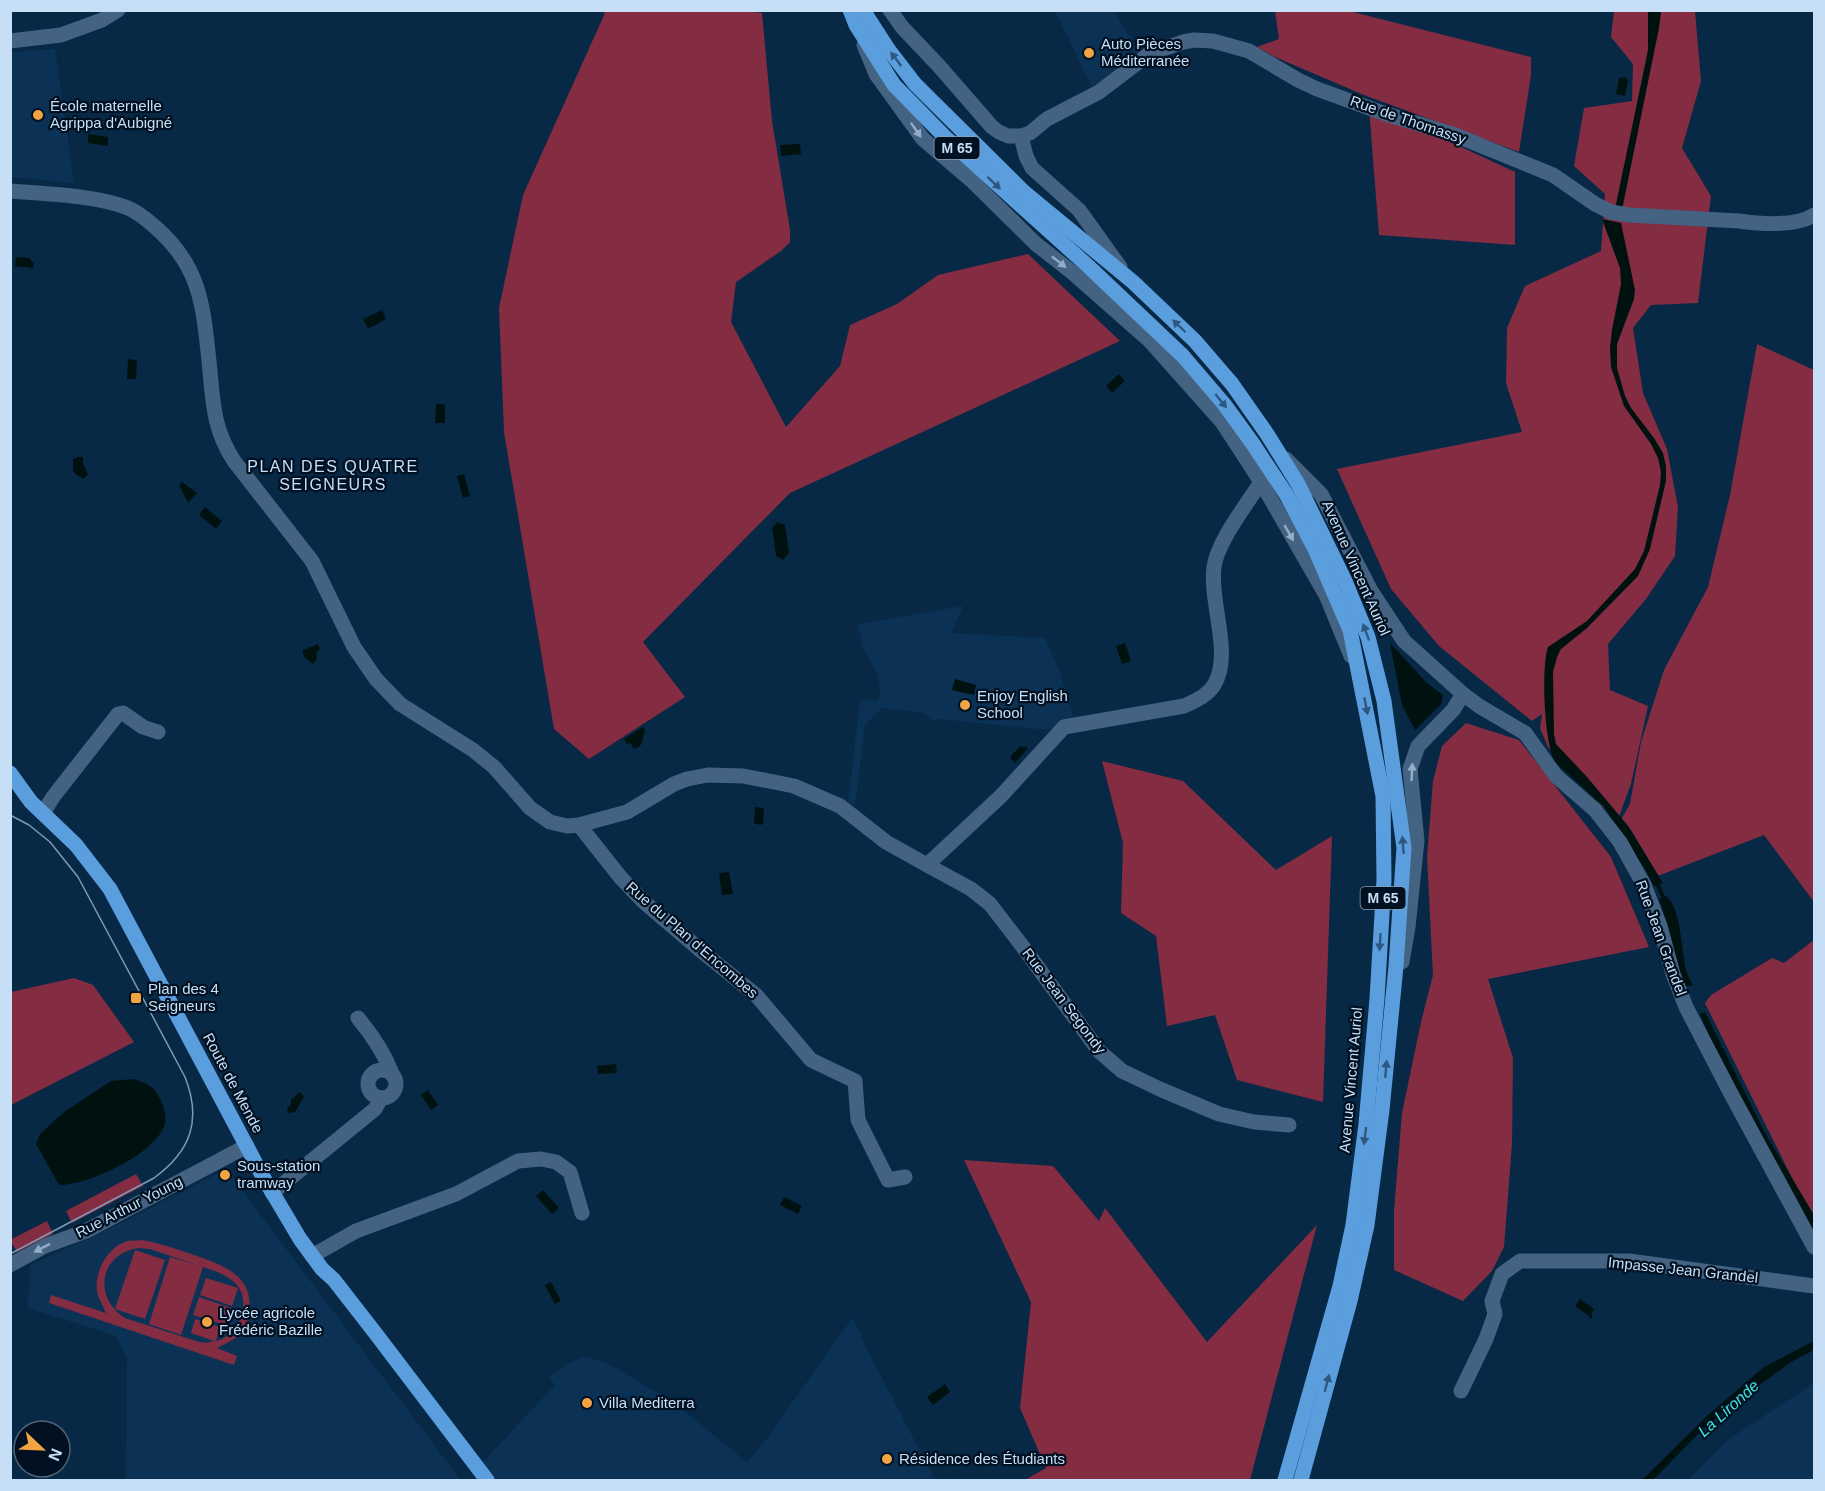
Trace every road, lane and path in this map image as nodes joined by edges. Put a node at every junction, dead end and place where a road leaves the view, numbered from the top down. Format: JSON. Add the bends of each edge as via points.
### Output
{"nodes":[{"id":1,"x":118,"y":10,"type":"edge"},
{"id":2,"x":850,"y":10,"type":"edge"},
{"id":3,"x":863,"y":10,"type":"edge"},
{"id":4,"x":890,"y":10,"type":"edge"},
{"id":5,"x":856,"y":25,"type":"junction"},
{"id":6,"x":10,"y":40,"type":"edge"},
{"id":7,"x":1021,"y":136,"type":"junction"},
{"id":8,"x":10,"y":191,"type":"edge"},
{"id":9,"x":1815,"y":214,"type":"edge"},
{"id":10,"x":1131,"y":281,"type":"junction"},
{"id":11,"x":1278,"y":451,"type":"junction"},
{"id":12,"x":1261,"y":482,"type":"junction"},
{"id":13,"x":1360,"y":676,"type":"junction"},
{"id":14,"x":1463,"y":694,"type":"junction"},
{"id":15,"x":158,"y":732,"type":"dead end"},
{"id":16,"x":11,"y":777,"type":"edge"},
{"id":17,"x":43,"y":813,"type":"junction"},
{"id":18,"x":579,"y":825,"type":"junction"},
{"id":19,"x":927,"y":865,"type":"junction"},
{"id":20,"x":358,"y":1018,"type":"dead end"},
{"id":21,"x":1389,"y":1038,"type":"junction"},
{"id":22,"x":393,"y":1076,"type":"junction"},
{"id":23,"x":381,"y":1098,"type":"junction"},
{"id":24,"x":1289,"y":1125,"type":"dead end"},
{"id":25,"x":247,"y":1146,"type":"junction"},
{"id":26,"x":905,"y":1177,"type":"dead end"},
{"id":27,"x":272,"y":1193,"type":"junction"},
{"id":28,"x":582,"y":1213,"type":"dead end"},
{"id":29,"x":1815,"y":1247,"type":"edge"},
{"id":30,"x":312,"y":1256,"type":"junction"},
{"id":31,"x":10,"y":1265,"type":"edge"},
{"id":32,"x":1815,"y":1286,"type":"edge"},
{"id":33,"x":1461,"y":1390,"type":"dead end"},
{"id":34,"x":487,"y":1480,"type":"edge"},
{"id":35,"x":1285,"y":1480,"type":"edge"},
{"id":36,"x":1302,"y":1480,"type":"edge"}],
"edges":[{"from":1,"to":6,"type":"street","via":[[61,35]]},
{"from":2,"to":5,"type":"main road","name":"Avenue Vincent Auriol","number":"M 65"},
{"from":10,"to":3,"type":"main road","name":"Avenue Vincent Auriol","number":"M 65","one_way":true,"via":[[1024,192],[915,84]]},
{"from":4,"to":7,"type":"street","via":[[992,127],[1008,136]]},
{"from":5,"to":12,"type":"street","name":"Avenue Vincent Auriol","one_way":true,"via":[[876,74],[922,139],[971,180],[1036,244],[1149,340],[1222,422]]},
{"from":5,"to":13,"type":"main road","name":"Avenue Vincent Auriol","number":"M 65","one_way":true,"via":[[894,85],[945,137],[1183,356],[1224,404],[1276,477],[1315,549],[1350,630]]},
{"from":7,"to":9,"type":"street","name":"Rue de Thomassy","via":[[1099,92],[1149,54],[1172,45],[1204,40],[1249,51],[1317,89],[1455,135],[1553,175],[1611,212],[1759,224],[1807,220]]},
{"from":7,"to":10,"type":"street","name":"Avenue Vincent Auriol","via":[[1032,168],[1079,210]]},
{"from":8,"to":18,"type":"street","via":[[72,196],[128,208],[169,239],[189,266],[201,298],[215,421],[224,446],[312,561],[364,663],[400,704],[473,750],[494,767],[530,808],[558,824]]},
{"from":11,"to":10,"type":"main road","name":"Avenue Vincent Auriol","number":"M 65","one_way":true,"via":[[1232,384],[1195,341]]},
{"from":11,"to":14,"type":"street","name":"Rue Jean Grandel","via":[[1321,494],[1371,591],[1404,641]]},
{"from":21,"to":11,"type":"main road","name":"Avenue Vincent Auriol","number":"M 65","one_way":true,"via":[[1404,848],[1383,700],[1368,637],[1345,581]]},
{"from":12,"to":13,"type":"street","name":"Avenue Vincent Auriol","one_way":true,"via":[[1326,595]]},
{"from":12,"to":19,"type":"street","via":[[1225,537],[1214,566],[1220,671],[1213,687],[1184,706],[1064,727],[1001,796]]},
{"from":13,"to":35,"type":"main road","name":"Avenue Vincent Auriol","number":"M 65","one_way":true,"via":[[1383,796],[1384,868],[1366,1124],[1344,1268]]},
{"from":21,"to":14,"type":"street","name":"Avenue Vincent Auriol","one_way":true,"via":[[1408,927],[1417,841],[1410,769],[1418,746]]},
{"from":14,"to":29,"type":"street","name":"Rue Jean Grandel","via":[[1526,733],[1556,776],[1595,810],[1620,842],[1644,885],[1686,1006]]},
{"from":15,"to":17,"type":"street","via":[[118,714]]},
{"from":16,"to":17,"type":"main road","name":"Route de Mende"},
{"from":17,"to":25,"type":"main road","name":"Route de Mende","via":[[76,845],[110,889]]},
{"from":18,"to":19,"type":"street","name":"Rue Jean Segondy","via":[[627,812],[687,779],[743,776],[794,786],[840,806],[886,842]]},
{"from":18,"to":26,"type":"street","name":"Rue du Plan d'Encombes","via":[[644,902],[756,995],[811,1060],[855,1081],[858,1120],[888,1180]]},
{"from":19,"to":24,"type":"street","name":"Rue Jean Segondy","via":[[990,904],[1099,1051],[1122,1071],[1219,1114]]},
{"from":20,"to":22,"type":"street"},
{"from":36,"to":21,"type":"main road","name":"Avenue Vincent Auriol","number":"M 65","one_way":true,"via":[[1367,1225]]},
{"from":22,"to":23,"type":"street","via":[[393,1092]]},
{"from":22,"to":23,"type":"street","via":[[381,1071],[372,1074],[368,1082],[370,1091]]},
{"from":23,"to":27,"type":"street","via":[[375,1109]]},
{"from":25,"to":27,"type":"main road","name":"Route de Mende"},
{"from":25,"to":31,"type":"street","name":"Rue Arthur Young","one_way":true,"via":[[86,1231],[45,1246]]},
{"from":27,"to":30,"type":"main road","name":"Route de Mende"},
{"from":28,"to":30,"type":"street","via":[[570,1172],[556,1162],[518,1161],[456,1194],[356,1230]]},
{"from":30,"to":34,"type":"main road","name":"Route de Mende"},
{"from":32,"to":33,"type":"street","name":"Impasse Jean Grandel","via":[[1629,1261],[1520,1261],[1502,1274],[1492,1301],[1495,1314]]}]}
